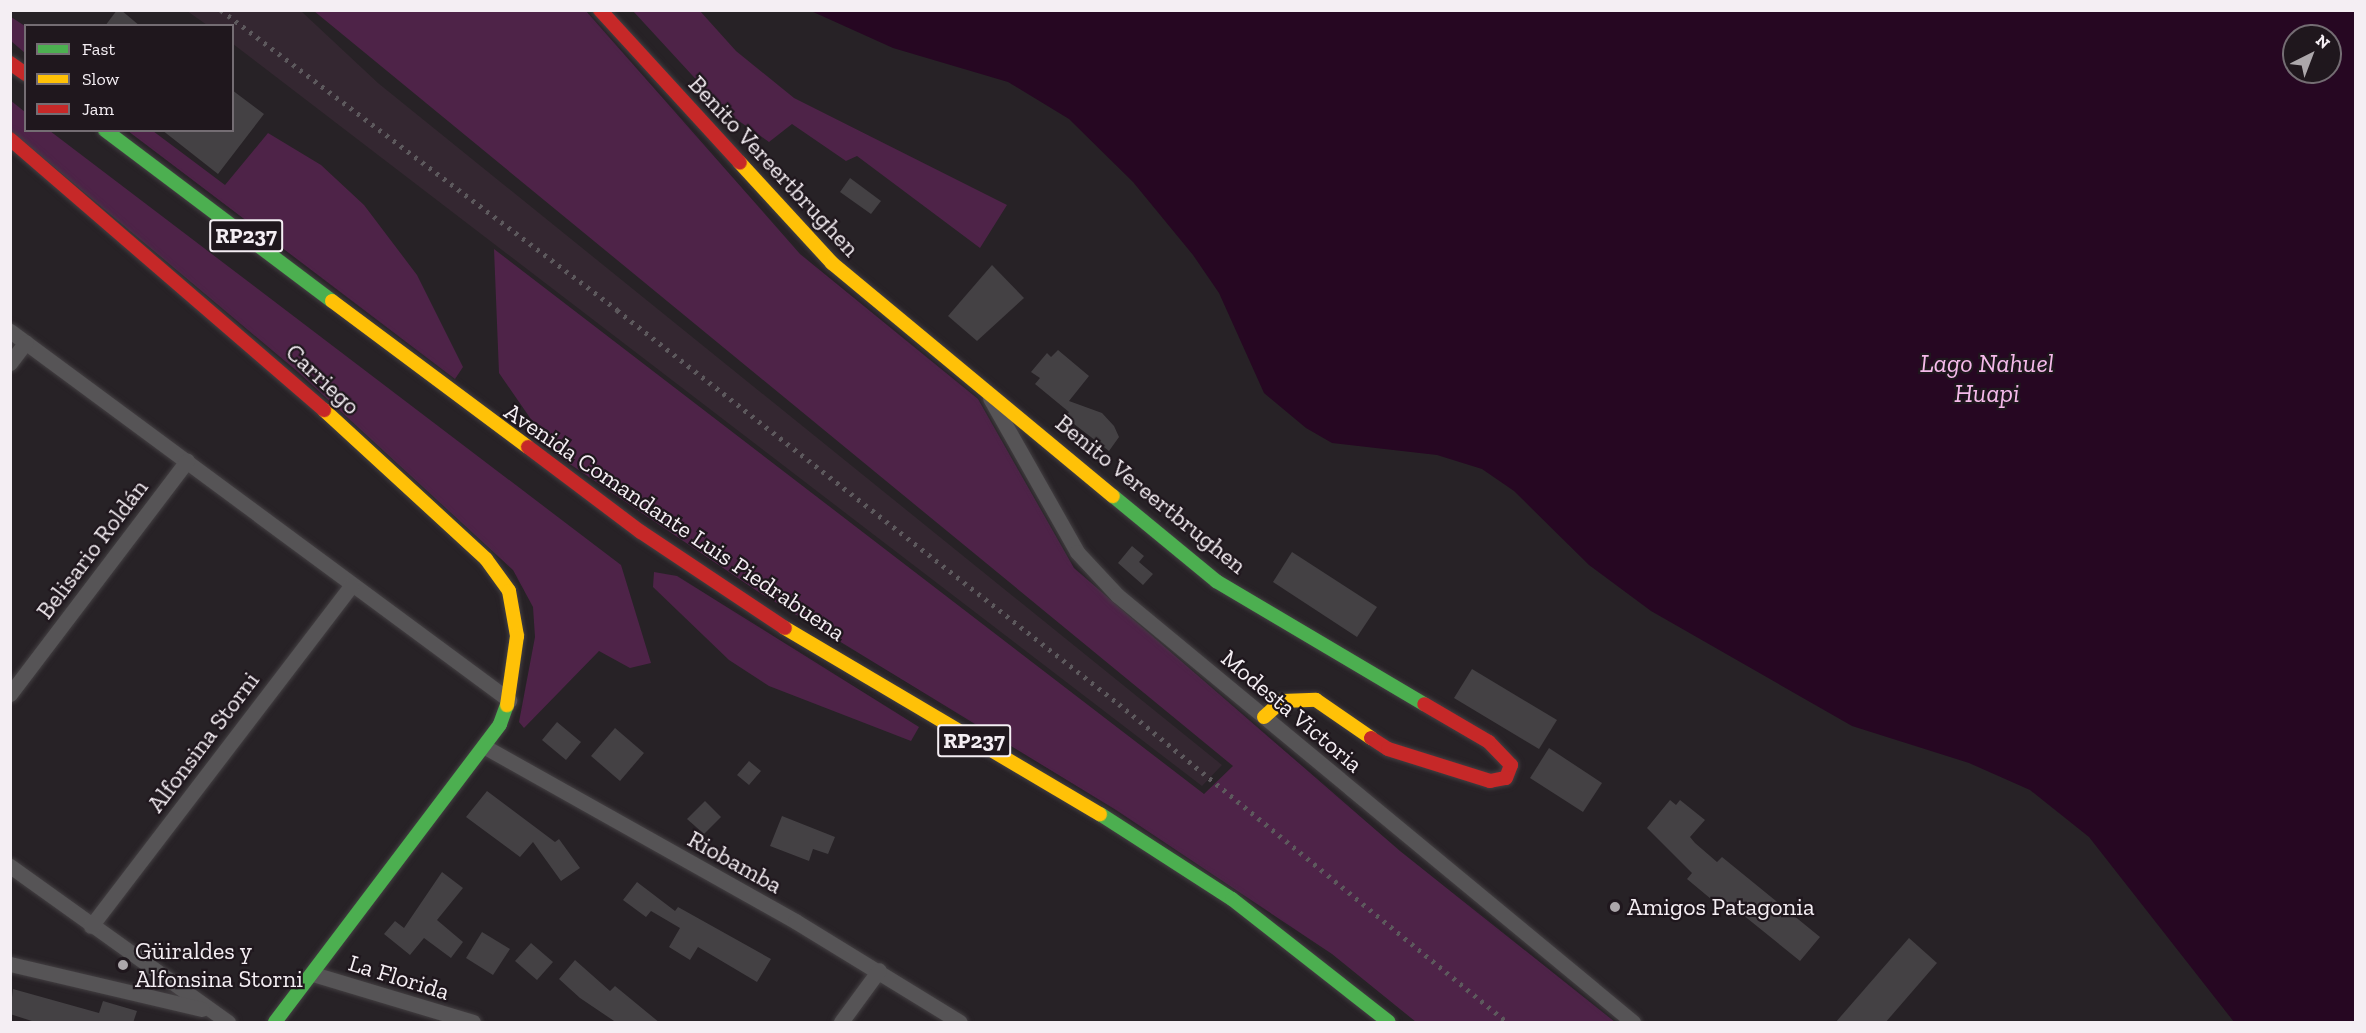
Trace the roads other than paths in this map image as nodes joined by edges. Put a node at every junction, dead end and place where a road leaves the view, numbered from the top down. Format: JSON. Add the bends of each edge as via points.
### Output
{"nodes":[{"id":1,"x":600,"y":10,"type":"edge"},
{"id":2,"x":10,"y":63,"type":"edge"},
{"id":3,"x":24,"y":73,"type":"edge"},
{"id":4,"x":108,"y":132,"type":"edge"},
{"id":5,"x":10,"y":139,"type":"edge"},
{"id":6,"x":10,"y":331,"type":"edge"},
{"id":7,"x":26,"y":342,"type":"junction"},
{"id":8,"x":10,"y":363,"type":"edge"},
{"id":9,"x":982,"y":384,"type":"junction"},
{"id":10,"x":187,"y":461,"type":"junction"},
{"id":11,"x":351,"y":586,"type":"junction"},
{"id":12,"x":10,"y":694,"type":"edge"},
{"id":13,"x":509,"y":700,"type":"junction"},
{"id":14,"x":1264,"y":717,"type":"junction"},
{"id":15,"x":485,"y":747,"type":"junction"},
{"id":16,"x":10,"y":866,"type":"edge"},
{"id":17,"x":91,"y":926,"type":"junction"},
{"id":18,"x":10,"y":964,"type":"edge"},
{"id":19,"x":879,"y":970,"type":"junction"},
{"id":20,"x":313,"y":974,"type":"junction"},
{"id":21,"x":208,"y":1010,"type":"junction"},
{"id":22,"x":228,"y":1023,"type":"edge"},
{"id":23,"x":275,"y":1023,"type":"edge"},
{"id":24,"x":473,"y":1023,"type":"edge"},
{"id":25,"x":841,"y":1023,"type":"edge"},
{"id":26,"x":960,"y":1023,"type":"edge"},
{"id":27,"x":1389,"y":1023,"type":"edge"},
{"id":28,"x":1634,"y":1023,"type":"edge"}],
"edges":[{"from":1,"to":9,"type":"street","name":"Benito Vereertbrughen","via":[[795,228]]},
{"from":2,"to":3,"type":"street"},
{"from":4,"to":27,"type":"street","name":"Avenida Comandante Luis Piedrabuena","number":"RP237","via":[[641,532],[768,618],[1130,832],[1232,899]]},
{"from":5,"to":13,"type":"street","name":"Carriego","via":[[267,358],[486,560],[509,591],[517,636]]},
{"from":6,"to":7,"type":"street"},
{"from":7,"to":8,"type":"street"},
{"from":7,"to":10,"type":"street"},
{"from":9,"to":14,"type":"street","name":"Modesta Victoria","via":[[1077,552],[1117,595]]},
{"from":9,"to":14,"type":"street","name":"Benito Vereertbrughen","via":[[1216,581],[1490,742],[1511,765],[1506,778],[1490,782],[1388,749],[1316,700],[1281,701]]},
{"from":10,"to":11,"type":"street"},
{"from":10,"to":12,"type":"street","name":"Belisario Roldán"},
{"from":11,"to":13,"type":"street"},
{"from":11,"to":17,"type":"street","name":"Alfonsina Storni"},
{"from":13,"to":15,"type":"street","name":"Carriego"},
{"from":14,"to":28,"type":"street","name":"Modesta Victoria"},
{"from":15,"to":19,"type":"street","name":"Riobamba"},
{"from":15,"to":20,"type":"street","name":"Carriego"},
{"from":16,"to":17,"type":"street"},
{"from":17,"to":21,"type":"street"},
{"from":18,"to":21,"type":"street"},
{"from":19,"to":25,"type":"street"},
{"from":19,"to":26,"type":"street","name":"Riobamba"},
{"from":20,"to":23,"type":"street","name":"Carriego"},
{"from":20,"to":24,"type":"street","name":"La Florida"},
{"from":21,"to":22,"type":"street"}]}
